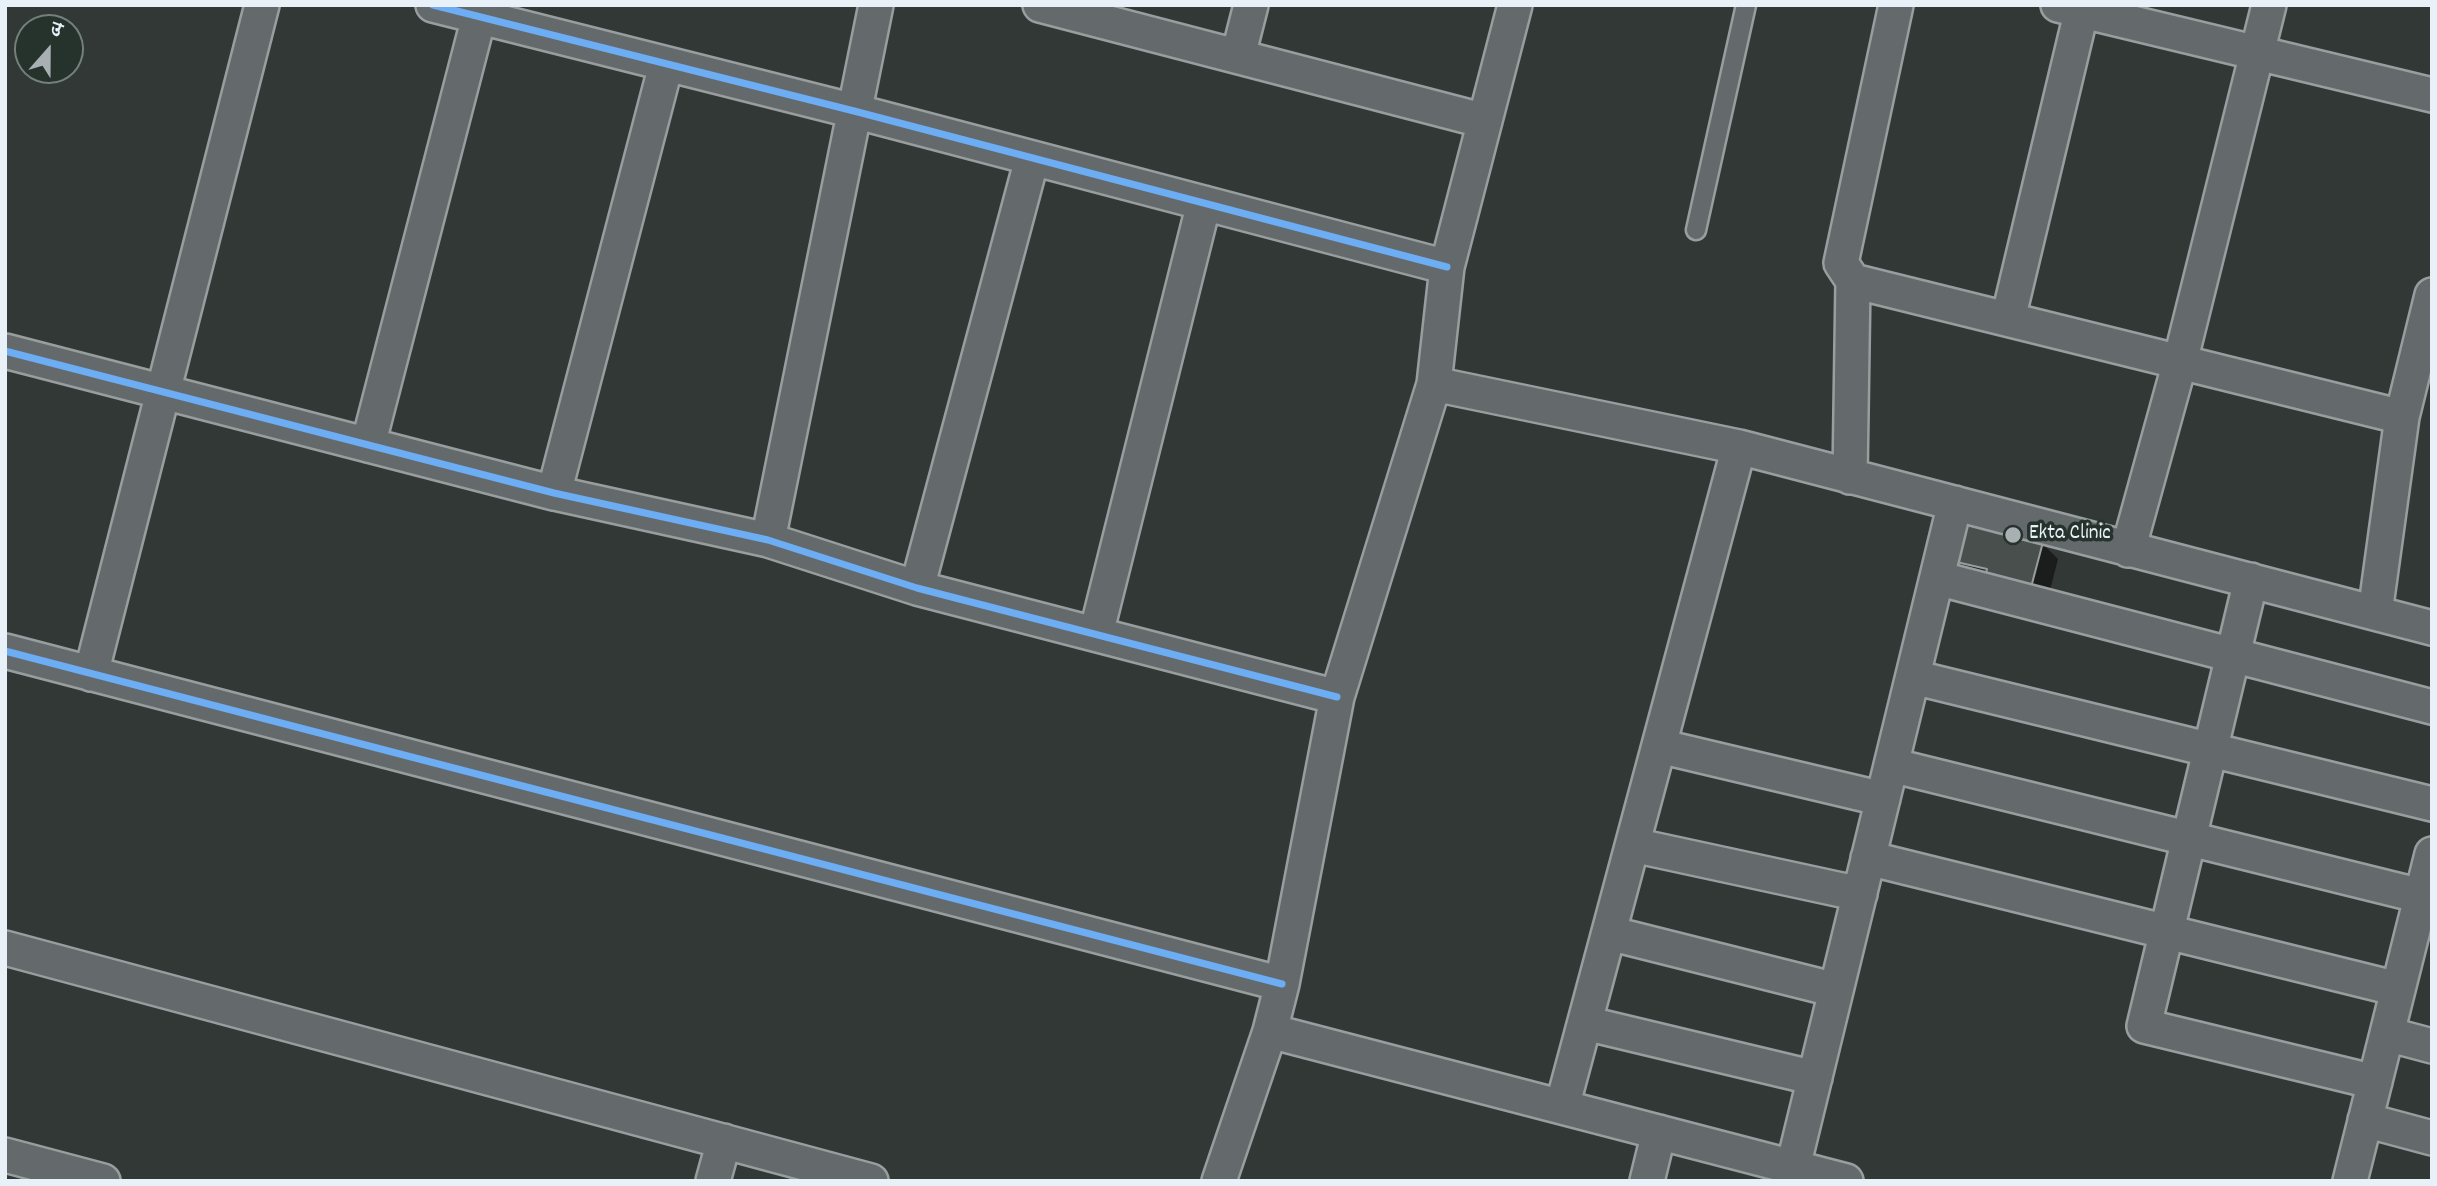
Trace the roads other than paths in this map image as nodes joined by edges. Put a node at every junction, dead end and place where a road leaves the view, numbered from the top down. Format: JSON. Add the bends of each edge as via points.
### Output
{"nodes":[{"id":1,"x":262,"y":5,"type":"edge"},
{"id":2,"x":433,"y":5,"type":"edge"},
{"id":3,"x":876,"y":5,"type":"edge"},
{"id":4,"x":1040,"y":5,"type":"edge"},
{"id":5,"x":1251,"y":5,"type":"edge"},
{"id":6,"x":1514,"y":5,"type":"edge"},
{"id":7,"x":1746,"y":5,"type":"edge"},
{"id":8,"x":1896,"y":5,"type":"edge"},
{"id":9,"x":2269,"y":5,"type":"edge"},
{"id":10,"x":2074,"y":7,"type":"edge"},
{"id":11,"x":479,"y":17,"type":"junction"},
{"id":12,"x":2257,"y":53,"type":"junction"},
{"id":13,"x":1238,"y":56,"type":"junction"},
{"id":14,"x":666,"y":65,"type":"junction"},
{"id":15,"x":2432,"y":95,"type":"edge"},
{"id":16,"x":854,"y":111,"type":"junction"},
{"id":17,"x":1485,"y":121,"type":"junction"},
{"id":18,"x":1032,"y":159,"type":"junction"},
{"id":19,"x":1204,"y":204,"type":"junction"},
{"id":20,"x":1696,"y":230,"type":"dead end"},
{"id":21,"x":1447,"y":267,"type":"junction"},
{"id":22,"x":1853,"y":281,"type":"junction"},
{"id":23,"x":2432,"y":295,"type":"edge"},
{"id":24,"x":2008,"y":319,"type":"junction"},
{"id":25,"x":5,"y":351,"type":"edge"},
{"id":26,"x":2180,"y":362,"type":"junction"},
{"id":27,"x":1434,"y":384,"type":"junction"},
{"id":28,"x":163,"y":392,"type":"junction"},
{"id":29,"x":2402,"y":417,"type":"junction"},
{"id":30,"x":369,"y":445,"type":"junction"},
{"id":31,"x":1739,"y":447,"type":"junction"},
{"id":32,"x":1850,"y":477,"type":"junction"},
{"id":33,"x":554,"y":493,"type":"junction"},
{"id":34,"x":1955,"y":503,"type":"junction"},
{"id":35,"x":768,"y":540,"type":"junction"},
{"id":36,"x":2128,"y":550,"type":"junction"},
{"id":37,"x":1937,"y":578,"type":"junction"},
{"id":38,"x":2251,"y":580,"type":"junction"},
{"id":39,"x":917,"y":587,"type":"junction"},
{"id":40,"x":2375,"y":613,"type":"junction"},
{"id":41,"x":2432,"y":628,"type":"edge"},
{"id":42,"x":1096,"y":634,"type":"junction"},
{"id":43,"x":5,"y":651,"type":"edge"},
{"id":44,"x":2234,"y":655,"type":"junction"},
{"id":45,"x":91,"y":674,"type":"junction"},
{"id":46,"x":1913,"y":677,"type":"junction"},
{"id":47,"x":1337,"y":696,"type":"junction"},
{"id":48,"x":2432,"y":707,"type":"edge"},
{"id":49,"x":1659,"y":746,"type":"junction"},
{"id":50,"x":2211,"y":750,"type":"junction"},
{"id":51,"x":1891,"y":765,"type":"junction"},
{"id":52,"x":1883,"y":799,"type":"junction"},
{"id":53,"x":2432,"y":804,"type":"edge"},
{"id":54,"x":2189,"y":839,"type":"junction"},
{"id":55,"x":1633,"y":845,"type":"junction"},
{"id":56,"x":2432,"y":854,"type":"edge"},
{"id":57,"x":1868,"y":858,"type":"junction"},
{"id":58,"x":1860,"y":894,"type":"junction"},
{"id":59,"x":2421,"y":896,"type":"junction"},
{"id":60,"x":2167,"y":932,"type":"junction"},
{"id":61,"x":1609,"y":933,"type":"junction"},
{"id":62,"x":5,"y":948,"type":"edge"},
{"id":63,"x":1282,"y":984,"type":"junction"},
{"id":64,"x":2398,"y":989,"type":"junction"},
{"id":65,"x":1836,"y":990,"type":"junction"},
{"id":66,"x":1585,"y":1023,"type":"junction"},
{"id":67,"x":1270,"y":1031,"type":"junction"},
{"id":68,"x":2387,"y":1034,"type":"junction"},
{"id":69,"x":2432,"y":1046,"type":"edge"},
{"id":70,"x":1815,"y":1078,"type":"junction"},
{"id":71,"x":2375,"y":1082,"type":"junction"},
{"id":72,"x":1562,"y":1107,"type":"junction"},
{"id":73,"x":2365,"y":1120,"type":"junction"},
{"id":74,"x":1659,"y":1132,"type":"junction"},
{"id":75,"x":2432,"y":1139,"type":"edge"},
{"id":76,"x":724,"y":1141,"type":"junction"},
{"id":77,"x":5,"y":1155,"type":"edge"},
{"id":78,"x":1793,"y":1167,"type":"junction"},
{"id":79,"x":103,"y":1181,"type":"edge"},
{"id":80,"x":713,"y":1181,"type":"edge"},
{"id":81,"x":871,"y":1181,"type":"edge"},
{"id":82,"x":1219,"y":1181,"type":"edge"},
{"id":83,"x":1647,"y":1181,"type":"edge"},
{"id":84,"x":1846,"y":1181,"type":"edge"},
{"id":85,"x":2350,"y":1181,"type":"edge"}],
"edges":[{"from":1,"to":28,"type":"street"},
{"from":2,"to":11,"type":"street"},
{"from":3,"to":16,"type":"street"},
{"from":4,"to":13,"type":"street"},
{"from":5,"to":13,"type":"street"},
{"from":6,"to":17,"type":"street"},
{"from":7,"to":20,"type":"lane"},
{"from":8,"to":22,"type":"street","via":[[1842,263]]},
{"from":9,"to":12,"type":"street"},
{"from":10,"to":12,"type":"street"},
{"from":10,"to":24,"type":"street"},
{"from":11,"to":14,"type":"street"},
{"from":11,"to":30,"type":"street"},
{"from":12,"to":15,"type":"street"},
{"from":12,"to":26,"type":"street"},
{"from":13,"to":17,"type":"street"},
{"from":14,"to":16,"type":"street"},
{"from":14,"to":33,"type":"street"},
{"from":16,"to":18,"type":"street"},
{"from":16,"to":35,"type":"street"},
{"from":17,"to":21,"type":"street"},
{"from":18,"to":19,"type":"street"},
{"from":18,"to":39,"type":"street"},
{"from":19,"to":21,"type":"street"},
{"from":19,"to":42,"type":"street"},
{"from":21,"to":27,"type":"street"},
{"from":22,"to":24,"type":"street"},
{"from":22,"to":32,"type":"street"},
{"from":23,"to":29,"type":"street"},
{"from":24,"to":26,"type":"street"},
{"from":25,"to":28,"type":"street"},
{"from":26,"to":29,"type":"street"},
{"from":26,"to":36,"type":"street"},
{"from":27,"to":31,"type":"street"},
{"from":27,"to":47,"type":"street"},
{"from":28,"to":30,"type":"street"},
{"from":28,"to":45,"type":"street"},
{"from":29,"to":40,"type":"street"},
{"from":30,"to":33,"type":"street"},
{"from":31,"to":32,"type":"street"},
{"from":31,"to":49,"type":"street"},
{"from":32,"to":34,"type":"street"},
{"from":33,"to":35,"type":"street"},
{"from":34,"to":36,"type":"street"},
{"from":34,"to":37,"type":"street"},
{"from":35,"to":39,"type":"street"},
{"from":36,"to":38,"type":"street"},
{"from":37,"to":44,"type":"street"},
{"from":37,"to":46,"type":"street"},
{"from":38,"to":40,"type":"street"},
{"from":38,"to":44,"type":"street"},
{"from":39,"to":42,"type":"street"},
{"from":40,"to":41,"type":"street"},
{"from":42,"to":47,"type":"street"},
{"from":43,"to":45,"type":"street"},
{"from":44,"to":48,"type":"street"},
{"from":44,"to":50,"type":"street"},
{"from":45,"to":63,"type":"street"},
{"from":46,"to":50,"type":"street"},
{"from":46,"to":51,"type":"street"},
{"from":47,"to":63,"type":"street"},
{"from":49,"to":52,"type":"street"},
{"from":49,"to":55,"type":"street"},
{"from":50,"to":53,"type":"street"},
{"from":50,"to":54,"type":"street"},
{"from":51,"to":52,"type":"street"},
{"from":51,"to":54,"type":"street"},
{"from":52,"to":57,"type":"street"},
{"from":54,"to":59,"type":"street"},
{"from":54,"to":60,"type":"street"},
{"from":55,"to":58,"type":"street"},
{"from":55,"to":61,"type":"street"},
{"from":56,"to":59,"type":"street"},
{"from":57,"to":58,"type":"street"},
{"from":57,"to":60,"type":"street"},
{"from":58,"to":65,"type":"street"},
{"from":59,"to":64,"type":"street"},
{"from":60,"to":64,"type":"street"},
{"from":60,"to":71,"type":"street","via":[[2144,1026]]},
{"from":61,"to":65,"type":"street"},
{"from":61,"to":66,"type":"street"},
{"from":62,"to":76,"type":"street"},
{"from":63,"to":67,"type":"street"},
{"from":64,"to":68,"type":"street"},
{"from":65,"to":70,"type":"street"},
{"from":66,"to":70,"type":"street"},
{"from":66,"to":72,"type":"street"},
{"from":67,"to":72,"type":"street"},
{"from":67,"to":82,"type":"street"},
{"from":68,"to":69,"type":"street"},
{"from":68,"to":71,"type":"street"},
{"from":70,"to":78,"type":"street"},
{"from":71,"to":73,"type":"street"},
{"from":72,"to":74,"type":"street"},
{"from":73,"to":75,"type":"street"},
{"from":73,"to":85,"type":"street"},
{"from":74,"to":78,"type":"street"},
{"from":74,"to":83,"type":"street"},
{"from":76,"to":80,"type":"street"},
{"from":76,"to":81,"type":"street"},
{"from":77,"to":79,"type":"street"},
{"from":78,"to":84,"type":"street"}]}
